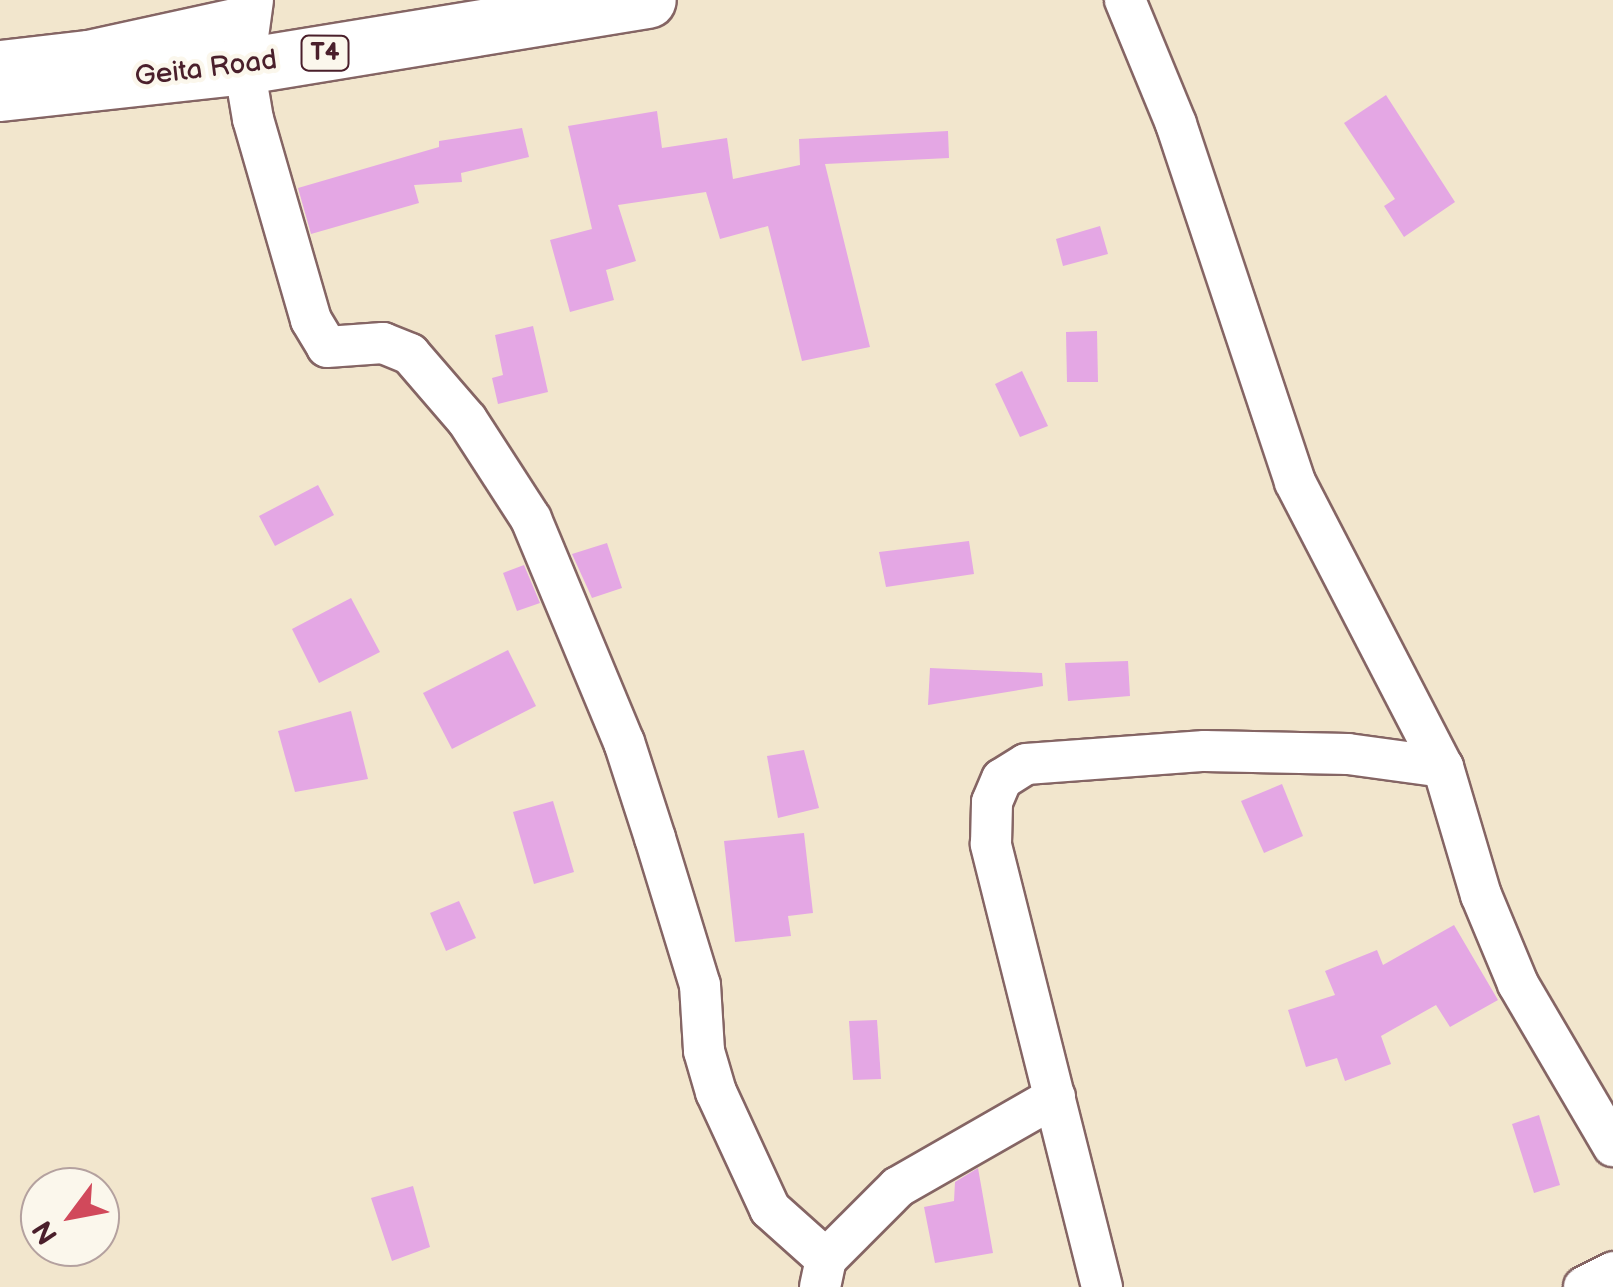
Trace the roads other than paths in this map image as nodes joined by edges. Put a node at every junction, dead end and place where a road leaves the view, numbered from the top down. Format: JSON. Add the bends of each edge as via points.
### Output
{"nodes":[{"id":1,"x":648,"y":0,"type":"edge"},
{"id":2,"x":1125,"y":0,"type":"edge"},
{"id":3,"x":248,"y":27,"type":"edge"},
{"id":4,"x":0,"y":61,"type":"edge"},
{"id":5,"x":0,"y":92,"type":"edge"},
{"id":6,"x":1443,"y":766,"type":"junction"},
{"id":7,"x":1055,"y":1096,"type":"junction"},
{"id":8,"x":1613,"y":1146,"type":"edge"},
{"id":9,"x":1613,"y":1272,"type":"edge"},
{"id":10,"x":823,"y":1273,"type":"edge"},
{"id":11,"x":1102,"y":1287,"type":"edge"},
{"id":12,"x":1584,"y":1287,"type":"edge"}],
"edges":[{"from":1,"to":3,"type":"highway","name":"Geita Road","number":"T4"},
{"from":2,"to":6,"type":"street","via":[[1176,124],[1294,482]]},
{"from":3,"to":4,"type":"street"},
{"from":3,"to":5,"type":"highway","name":"Geita Road","number":"T4"},
{"from":3,"to":10,"type":"street","via":[[270,189],[319,338],[338,350],[383,343],[410,354],[467,420],[531,518],[624,742],[655,838],[700,985],[704,1051],[716,1092],[770,1210]]},
{"from":6,"to":7,"type":"street","via":[[1348,754],[1205,751],[1044,761],[1009,771],[992,802],[991,844]]},
{"from":6,"to":8,"type":"street","via":[[1481,895],[1518,984]]},
{"from":7,"to":10,"type":"street","via":[[898,1187]]},
{"from":7,"to":11,"type":"street"},
{"from":9,"to":12,"type":"street"}]}
